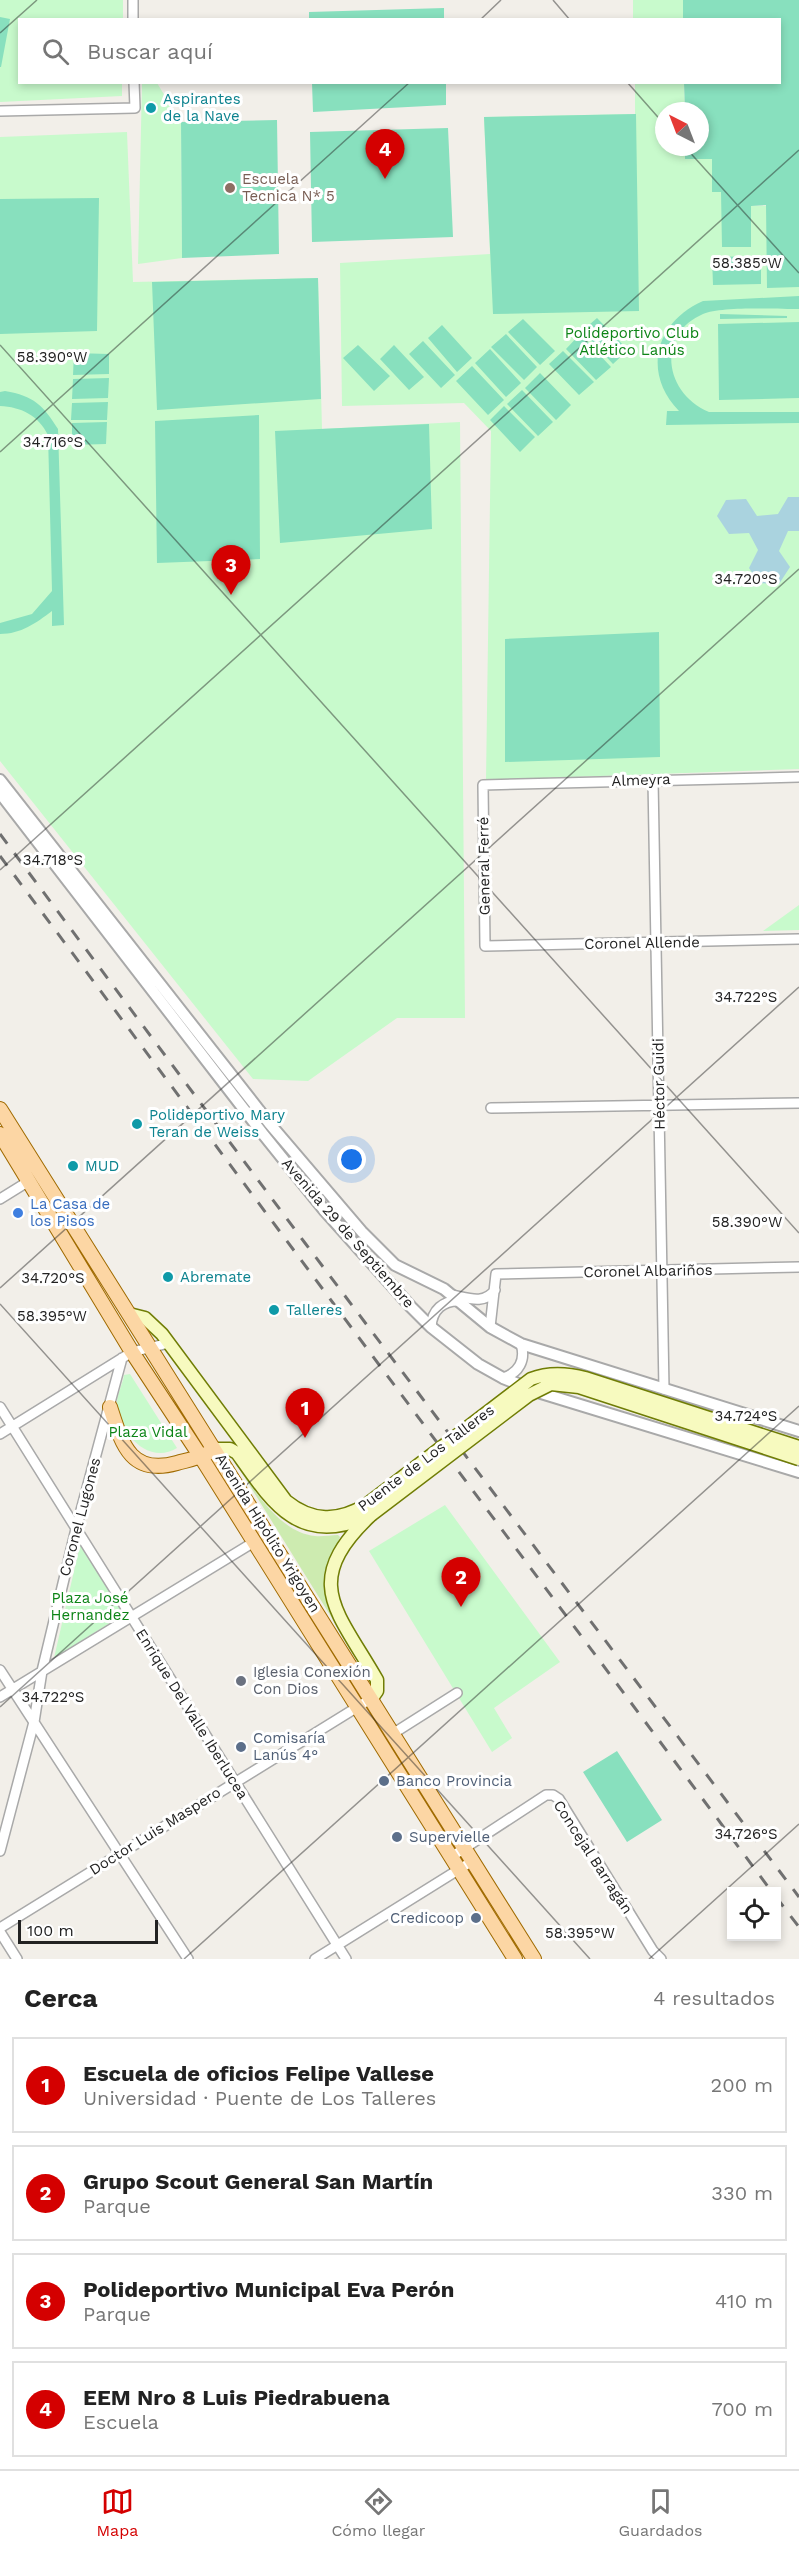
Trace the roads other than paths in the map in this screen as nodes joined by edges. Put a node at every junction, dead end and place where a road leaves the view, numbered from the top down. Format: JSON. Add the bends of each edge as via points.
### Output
{"nodes":[{"id":1,"x":133,"y":0,"type":"edge"},
{"id":2,"x":133,"y":18,"type":"edge"},
{"id":3,"x":134,"y":84,"type":"edge"},
{"id":4,"x":0,"y":111,"type":"edge"},
{"id":5,"x":799,"y":777,"type":"edge"},
{"id":6,"x":0,"y":780,"type":"edge"},
{"id":7,"x":653,"y":780,"type":"junction"},
{"id":8,"x":483,"y":785,"type":"joint"},
{"id":9,"x":0,"y":793,"type":"edge"},
{"id":10,"x":799,"y":939,"type":"edge"},
{"id":11,"x":656,"y":942,"type":"junction"},
{"id":12,"x":485,"y":946,"type":"joint"},
{"id":13,"x":799,"y":1103,"type":"edge"},
{"id":14,"x":659,"y":1106,"type":"junction"},
{"id":15,"x":490,"y":1108,"type":"dead end"},
{"id":16,"x":0,"y":1109,"type":"edge"},
{"id":17,"x":0,"y":1134,"type":"edge"},
{"id":18,"x":29,"y":1180,"type":"junction"},
{"id":19,"x":0,"y":1199,"type":"edge"},
{"id":20,"x":799,"y":1267,"type":"edge"},
{"id":21,"x":662,"y":1271,"type":"junction"},
{"id":22,"x":496,"y":1288,"type":"junction"},
{"id":23,"x":456,"y":1298,"type":"junction"},
{"id":24,"x":129,"y":1314,"type":"junction"},
{"id":25,"x":490,"y":1327,"type":"junction"},
{"id":26,"x":431,"y":1328,"type":"junction"},
{"id":27,"x":169,"y":1343,"type":"junction"},
{"id":28,"x":521,"y":1344,"type":"junction"},
{"id":29,"x":149,"y":1347,"type":"junction"},
{"id":30,"x":127,"y":1355,"type":"junction"},
{"id":31,"x":503,"y":1378,"type":"junction"},
{"id":32,"x":664,"y":1389,"type":"junction"},
{"id":33,"x":0,"y":1407,"type":"edge"},
{"id":34,"x":110,"y":1407,"type":"junction"},
{"id":35,"x":12,"y":1427,"type":"junction"},
{"id":36,"x":799,"y":1431,"type":"edge"},
{"id":37,"x":0,"y":1434,"type":"edge"},
{"id":38,"x":799,"y":1447,"type":"edge"},
{"id":39,"x":215,"y":1449,"type":"junction"},
{"id":40,"x":241,"y":1451,"type":"junction"},
{"id":41,"x":799,"y":1459,"type":"edge"},
{"id":42,"x":205,"y":1463,"type":"junction"},
{"id":43,"x":799,"y":1472,"type":"edge"},
{"id":44,"x":370,"y":1515,"type":"junction"},
{"id":45,"x":76,"y":1528,"type":"junction"},
{"id":46,"x":254,"y":1542,"type":"junction"},
{"id":47,"x":131,"y":1615,"type":"junction"},
{"id":48,"x":0,"y":1670,"type":"edge"},
{"id":49,"x":42,"y":1671,"type":"junction"},
{"id":50,"x":12,"y":1689,"type":"junction"},
{"id":51,"x":457,"y":1693,"type":"dead end"},
{"id":52,"x":0,"y":1697,"type":"edge"},
{"id":53,"x":372,"y":1698,"type":"junction"},
{"id":54,"x":357,"y":1708,"type":"junction"},
{"id":55,"x":34,"y":1722,"type":"junction"},
{"id":56,"x":394,"y":1733,"type":"junction"},
{"id":57,"x":234,"y":1782,"type":"junction"},
{"id":58,"x":466,"y":1848,"type":"junction"},
{"id":59,"x":0,"y":1851,"type":"edge"},
{"id":60,"x":121,"y":1853,"type":"junction"},
{"id":61,"x":451,"y":1857,"type":"junction"},
{"id":62,"x":474,"y":1860,"type":"junction"},
{"id":63,"x":459,"y":1870,"type":"junction"},
{"id":64,"x":0,"y":1930,"type":"edge"},
{"id":65,"x":338,"y":1945,"type":"junction"},
{"id":66,"x":17,"y":1959,"type":"edge"},
{"id":67,"x":188,"y":1959,"type":"edge"},
{"id":68,"x":315,"y":1959,"type":"edge"},
{"id":69,"x":346,"y":1959,"type":"edge"},
{"id":70,"x":515,"y":1959,"type":"edge"},
{"id":71,"x":534,"y":1959,"type":"edge"},
{"id":72,"x":661,"y":1959,"type":"edge"}],
"edges":[{"from":1,"to":2,"type":"street"},
{"from":3,"to":4,"type":"street","via":[[135,108]]},
{"from":5,"to":7,"type":"street","name":"Almeyra"},
{"from":6,"to":23,"type":"street","name":"Avenida 29 de Septiembre","via":[[321,1187],[395,1265]]},
{"from":7,"to":8,"type":"street","name":"Almeyra"},
{"from":7,"to":11,"type":"street","name":"Héctor Guidi"},
{"from":8,"to":12,"type":"street","name":"General Ferré"},
{"from":9,"to":26,"type":"street","name":"Avenida 29 de Septiembre","via":[[325,1211]]},
{"from":10,"to":11,"type":"street","name":"Coronel Allende"},
{"from":11,"to":12,"type":"street","name":"Coronel Allende"},
{"from":11,"to":14,"type":"street","name":"Héctor Guidi"},
{"from":13,"to":14,"type":"street"},
{"from":14,"to":15,"type":"street"},
{"from":14,"to":21,"type":"street","name":"Héctor Guidi"},
{"from":16,"to":24,"type":"main road","name":"Avenida Hipólito Yrigoyen"},
{"from":17,"to":18,"type":"main road","name":"Avenida Hipólito Yrigoyen"},
{"from":18,"to":19,"type":"street"},
{"from":18,"to":30,"type":"main road","name":"Avenida Hipólito Yrigoyen"},
{"from":20,"to":21,"type":"street","name":"Coronel Albariños"},
{"from":21,"to":22,"type":"street","name":"Coronel Albariños","via":[[496,1274]]},
{"from":21,"to":32,"type":"street","name":"Héctor Guidi"},
{"from":22,"to":23,"type":"street","via":[[482,1300]]},
{"from":22,"to":25,"type":"street"},
{"from":23,"to":25,"type":"street","name":"Avenida 29 de Septiembre"},
{"from":23,"to":26,"type":"street","via":[[433,1315]]},
{"from":24,"to":27,"type":"main road","name":"Puente de Los Talleres","via":[[145,1318]]},
{"from":24,"to":29,"type":"main road","name":"Avenida Hipólito Yrigoyen"},
{"from":25,"to":28,"type":"street","name":"Avenida 29 de Septiembre"},
{"from":26,"to":31,"type":"street","name":"Avenida 29 de Septiembre"},
{"from":27,"to":29,"type":"street"},
{"from":27,"to":40,"type":"main road","name":"Puente de Los Talleres"},
{"from":28,"to":31,"type":"street","via":[[519,1368]]},
{"from":28,"to":32,"type":"street","name":"Avenida 29 de Septiembre"},
{"from":29,"to":30,"type":"street"},
{"from":29,"to":39,"type":"main road","name":"Avenida Hipólito Yrigoyen"},
{"from":30,"to":34,"type":"street","name":"Coronel Lugones"},
{"from":30,"to":35,"type":"street"},
{"from":30,"to":42,"type":"main road","name":"Avenida Hipólito Yrigoyen"},
{"from":31,"to":43,"type":"street","name":"Avenida 29 de Septiembre"},
{"from":32,"to":36,"type":"street","name":"Avenida 29 de Septiembre"},
{"from":33,"to":35,"type":"street","name":"Enrique Del Valle Iberlucea"},
{"from":34,"to":42,"type":"main road","via":[[131,1456],[145,1464],[163,1467]]},
{"from":34,"to":45,"type":"street","name":"Coronel Lugones"},
{"from":35,"to":37,"type":"street"},
{"from":35,"to":45,"type":"street","name":"Enrique Del Valle Iberlucea"},
{"from":38,"to":40,"type":"main road","name":"Puente de Los Talleres","bridge":true,"via":[[585,1378],[554,1374],[531,1379],[366,1505],[343,1516],[312,1517],[298,1510]]},
{"from":39,"to":40,"type":"main road"},
{"from":39,"to":42,"type":"main road"},
{"from":39,"to":53,"type":"main road","name":"Avenida Hipólito Yrigoyen"},
{"from":40,"to":44,"type":"main road","name":"Puente de Los Talleres","via":[[268,1495],[299,1522],[341,1526]]},
{"from":41,"to":44,"type":"main road","name":"Puente de Los Talleres","bridge":true,"via":[[579,1387],[551,1384],[529,1395]]},
{"from":42,"to":46,"type":"main road","name":"Avenida Hipólito Yrigoyen"},
{"from":44,"to":53,"type":"main road","name":"Puente de Los Talleres","via":[[341,1549],[332,1566],[329,1587],[336,1609],[377,1680]]},
{"from":45,"to":47,"type":"street","name":"Enrique Del Valle Iberlucea"},
{"from":45,"to":49,"type":"street","name":"Coronel Lugones"},
{"from":46,"to":47,"type":"street"},
{"from":46,"to":54,"type":"main road","name":"Avenida Hipólito Yrigoyen"},
{"from":47,"to":49,"type":"street"},
{"from":47,"to":57,"type":"street","name":"Enrique Del Valle Iberlucea"},
{"from":48,"to":50,"type":"street"},
{"from":49,"to":50,"type":"street"},
{"from":49,"to":55,"type":"street","name":"Coronel Lugones"},
{"from":50,"to":52,"type":"street"},
{"from":50,"to":55,"type":"street"},
{"from":51,"to":56,"type":"street"},
{"from":53,"to":54,"type":"street","name":"Doctor Luis Maspero"},
{"from":53,"to":56,"type":"main road","name":"Avenida Hipólito Yrigoyen"},
{"from":54,"to":57,"type":"street","name":"Doctor Luis Maspero"},
{"from":54,"to":61,"type":"main road","name":"Avenida Hipólito Yrigoyen"},
{"from":55,"to":59,"type":"street","name":"Coronel Lugones"},
{"from":55,"to":60,"type":"street"},
{"from":56,"to":58,"type":"main road","name":"Avenida Hipólito Yrigoyen"},
{"from":57,"to":60,"type":"street","name":"Doctor Luis Maspero"},
{"from":57,"to":65,"type":"street","name":"Enrique Del Valle Iberlucea"},
{"from":58,"to":61,"type":"street","name":"Concejal Barragán"},
{"from":58,"to":62,"type":"main road","name":"Avenida Hipólito Yrigoyen"},
{"from":58,"to":72,"type":"street","name":"Concejal Barragán","via":[[546,1795],[554,1795]]},
{"from":60,"to":64,"type":"street","name":"Doctor Luis Maspero"},
{"from":60,"to":67,"type":"street"},
{"from":61,"to":63,"type":"main road","name":"Avenida Hipólito Yrigoyen"},
{"from":62,"to":63,"type":"street"},
{"from":62,"to":71,"type":"main road","name":"Avenida Hipólito Yrigoyen"},
{"from":63,"to":65,"type":"street"},
{"from":63,"to":70,"type":"main road","name":"Avenida Hipólito Yrigoyen"},
{"from":64,"to":66,"type":"street"},
{"from":65,"to":68,"type":"street"},
{"from":65,"to":69,"type":"street","name":"Enrique Del Valle Iberlucea"}]}
